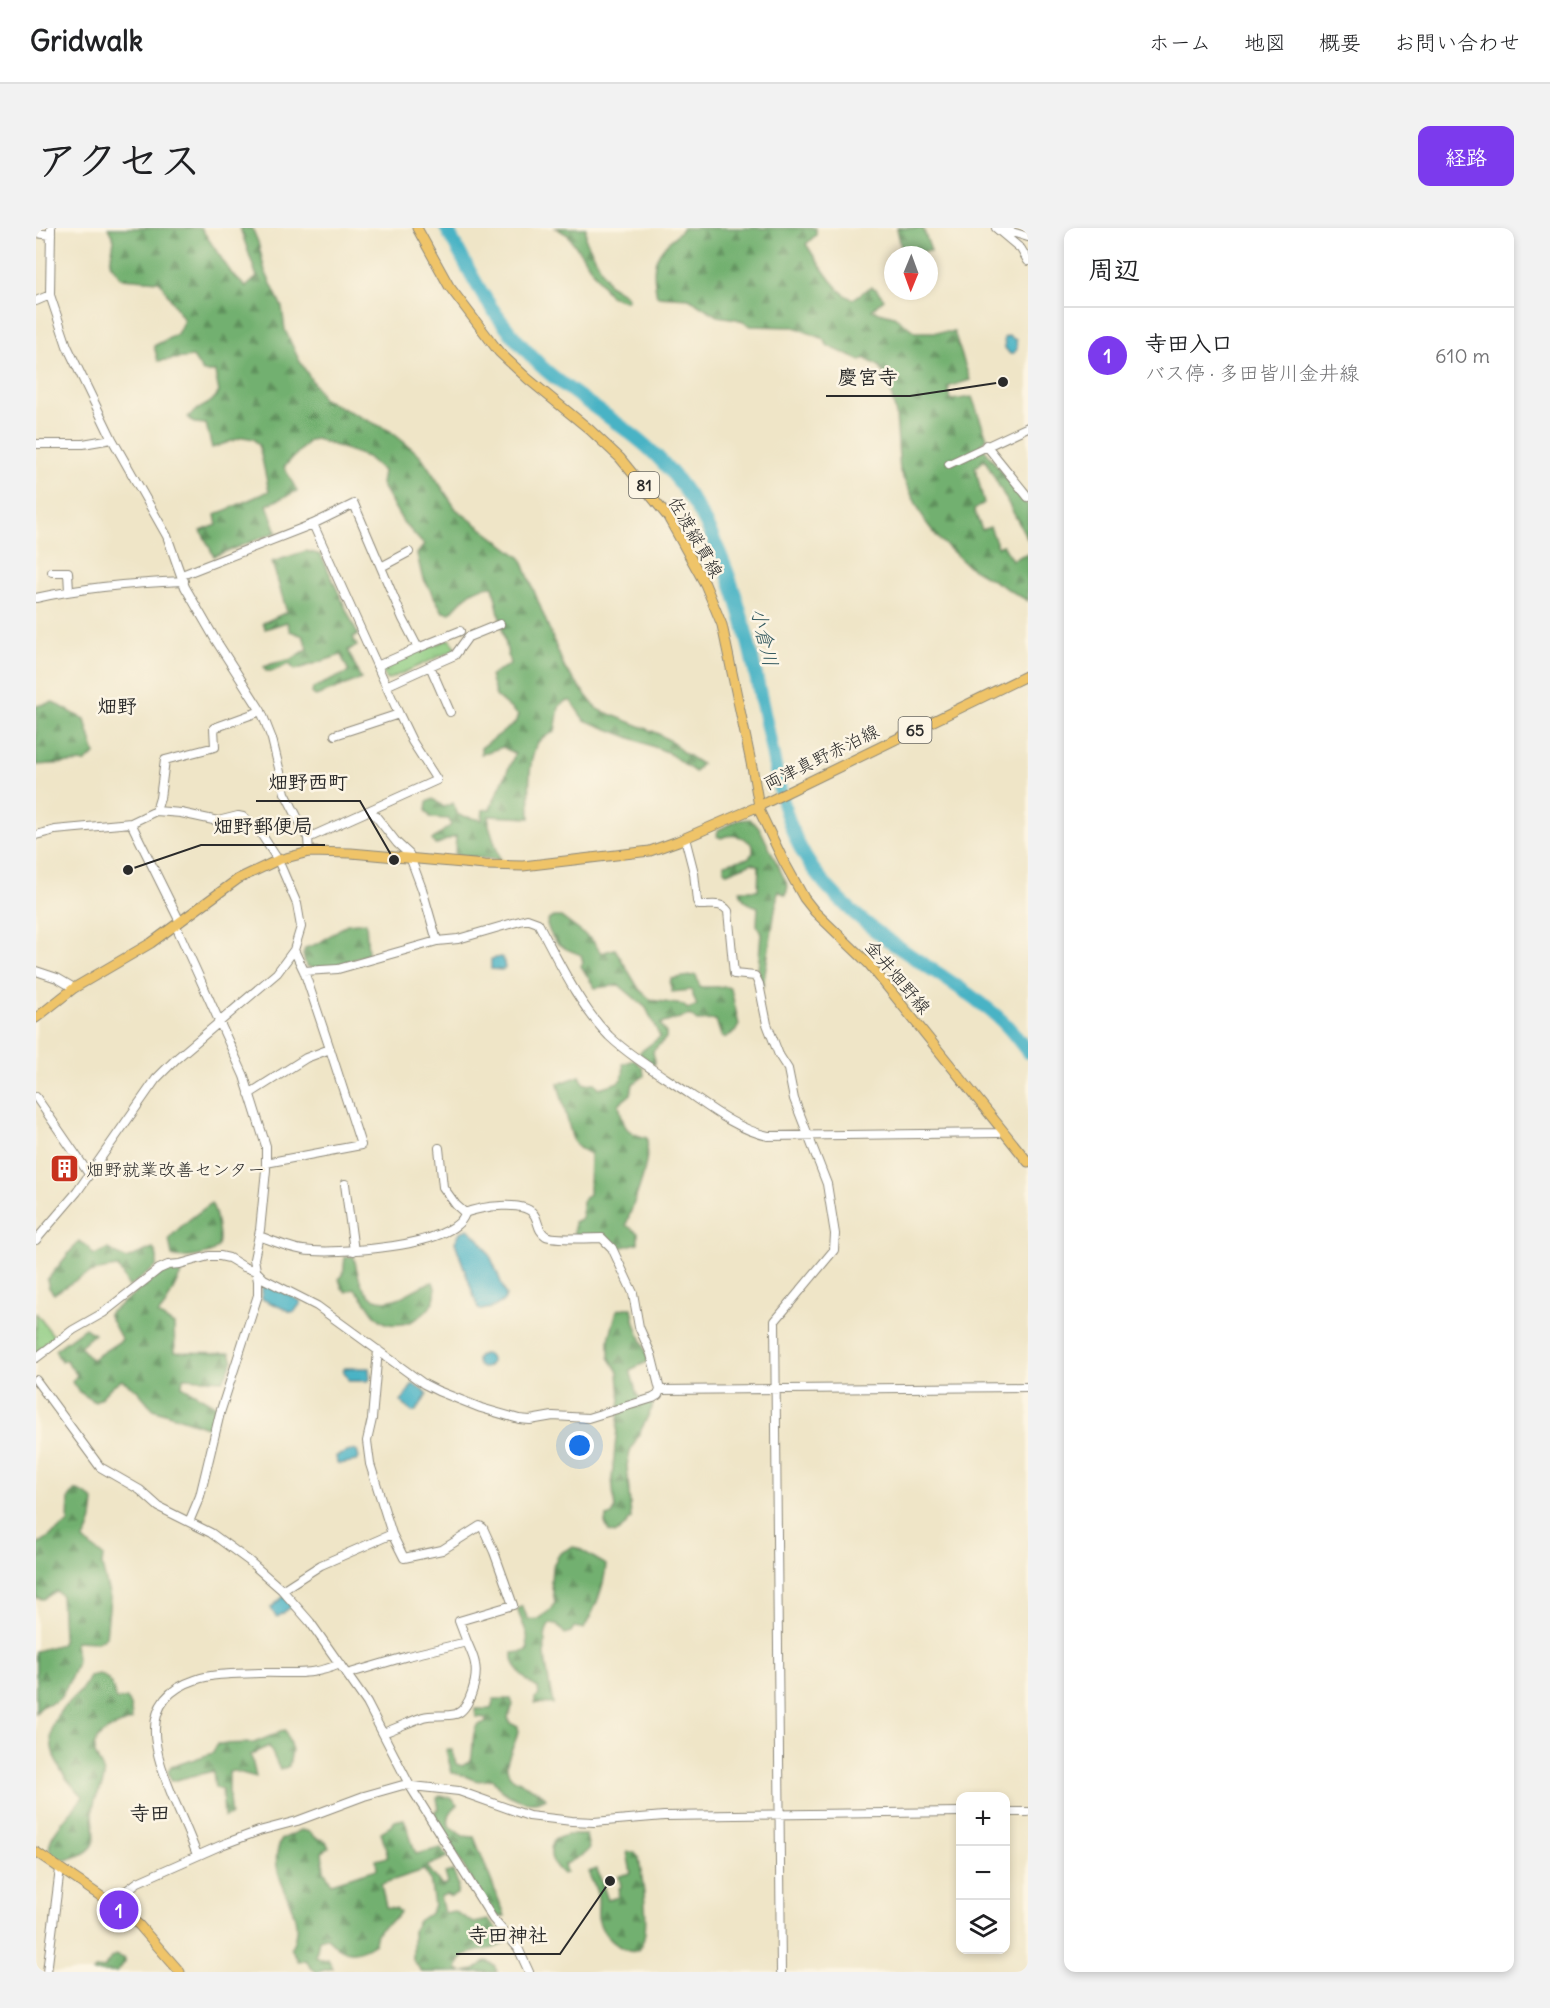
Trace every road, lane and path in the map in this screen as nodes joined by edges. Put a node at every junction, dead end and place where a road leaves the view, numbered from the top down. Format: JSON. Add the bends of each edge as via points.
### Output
{"nodes":[{"id":1,"x":417,"y":228,"type":"edge"},
{"id":2,"x":997,"y":228,"type":"edge"},
{"id":3,"x":51,"y":231,"type":"edge"},
{"id":4,"x":36,"y":233,"type":"edge"},
{"id":5,"x":1028,"y":237,"type":"edge"},
{"id":6,"x":1028,"y":261,"type":"edge"},
{"id":7,"x":50,"y":295,"type":"junction"},
{"id":8,"x":36,"y":301,"type":"edge"},
{"id":9,"x":1028,"y":427,"type":"edge"},
{"id":10,"x":112,"y":439,"type":"junction"},
{"id":11,"x":36,"y":444,"type":"edge"},
{"id":12,"x":986,"y":445,"type":"junction"},
{"id":13,"x":949,"y":464,"type":"dead end"},
{"id":14,"x":1028,"y":497,"type":"edge"},
{"id":15,"x":313,"y":524,"type":"junction"},
{"id":16,"x":409,"y":552,"type":"dead end"},
{"id":17,"x":381,"y":567,"type":"junction"},
{"id":18,"x":51,"y":572,"type":"dead end"},
{"id":19,"x":183,"y":578,"type":"junction"},
{"id":20,"x":69,"y":591,"type":"junction"},
{"id":21,"x":36,"y":598,"type":"edge"},
{"id":22,"x":500,"y":624,"type":"dead end"},
{"id":23,"x":460,"y":631,"type":"dead end"},
{"id":24,"x":418,"y":648,"type":"junction"},
{"id":25,"x":377,"y":666,"type":"junction"},
{"id":26,"x":430,"y":666,"type":"junction"},
{"id":27,"x":1028,"y":675,"type":"edge"},
{"id":28,"x":386,"y":686,"type":"junction"},
{"id":29,"x":261,"y":711,"type":"junction"},
{"id":30,"x":450,"y":712,"type":"dead end"},
{"id":31,"x":399,"y":714,"type":"junction"},
{"id":32,"x":335,"y":735,"type":"dead end"},
{"id":33,"x":762,"y":804,"type":"junction"},
{"id":34,"x":371,"y":810,"type":"junction"},
{"id":35,"x":156,"y":811,"type":"junction"},
{"id":36,"x":131,"y":823,"type":"junction"},
{"id":37,"x":36,"y":835,"type":"edge"},
{"id":38,"x":308,"y":838,"type":"junction"},
{"id":39,"x":685,"y":838,"type":"junction"},
{"id":40,"x":309,"y":852,"type":"junction"},
{"id":41,"x":410,"y":858,"type":"junction"},
{"id":42,"x":278,"y":860,"type":"junction"},
{"id":43,"x":178,"y":924,"type":"junction"},
{"id":44,"x":437,"y":941,"type":"junction"},
{"id":45,"x":294,"y":950,"type":"junction"},
{"id":46,"x":36,"y":971,"type":"edge"},
{"id":47,"x":304,"y":971,"type":"junction"},
{"id":48,"x":74,"y":988,"type":"junction"},
{"id":49,"x":36,"y":1017,"type":"edge"},
{"id":50,"x":219,"y":1022,"type":"junction"},
{"id":51,"x":330,"y":1049,"type":"junction"},
{"id":52,"x":249,"y":1094,"type":"junction"},
{"id":53,"x":36,"y":1097,"type":"edge"},
{"id":54,"x":1002,"y":1130,"type":"junction"},
{"id":55,"x":808,"y":1135,"type":"junction"},
{"id":56,"x":439,"y":1148,"type":"dead end"},
{"id":57,"x":1028,"y":1162,"type":"edge"},
{"id":58,"x":266,"y":1163,"type":"junction"},
{"id":59,"x":89,"y":1174,"type":"junction"},
{"id":60,"x":345,"y":1184,"type":"dead end"},
{"id":61,"x":465,"y":1213,"type":"junction"},
{"id":62,"x":259,"y":1236,"type":"junction"},
{"id":63,"x":36,"y":1240,"type":"edge"},
{"id":64,"x":354,"y":1251,"type":"junction"},
{"id":65,"x":256,"y":1271,"type":"junction"},
{"id":66,"x":378,"y":1350,"type":"junction"},
{"id":67,"x":36,"y":1358,"type":"edge"},
{"id":68,"x":36,"y":1380,"type":"edge"},
{"id":69,"x":1028,"y":1387,"type":"edge"},
{"id":70,"x":776,"y":1389,"type":"junction"},
{"id":71,"x":660,"y":1390,"type":"junction"},
{"id":72,"x":189,"y":1522,"type":"junction"},
{"id":73,"x":392,"y":1534,"type":"junction"},
{"id":74,"x":282,"y":1590,"type":"junction"},
{"id":75,"x":467,"y":1642,"type":"junction"},
{"id":76,"x":340,"y":1664,"type":"junction"},
{"id":77,"x":347,"y":1674,"type":"junction"},
{"id":78,"x":383,"y":1733,"type":"junction"},
{"id":79,"x":410,"y":1786,"type":"junction"},
{"id":80,"x":956,"y":1812,"type":"edge"},
{"id":81,"x":1010,"y":1812,"type":"edge"},
{"id":82,"x":1028,"y":1812,"type":"edge"},
{"id":83,"x":779,"y":1814,"type":"junction"},
{"id":84,"x":36,"y":1852,"type":"edge"},
{"id":85,"x":197,"y":1855,"type":"junction"},
{"id":86,"x":60,"y":1869,"type":"junction"},
{"id":87,"x":111,"y":1902,"type":"junction"},
{"id":88,"x":47,"y":1972,"type":"edge"},
{"id":89,"x":180,"y":1972,"type":"edge"},
{"id":90,"x":529,"y":1972,"type":"edge"},
{"id":91,"x":781,"y":1972,"type":"edge"}],
"edges":[{"from":1,"to":33,"type":"main road","name":"佐渡縦貫線","number":"81","via":[[449,286],[499,352],[620,458],[668,517],[705,584],[722,626]]},
{"from":2,"to":5,"type":"street"},
{"from":2,"to":6,"type":"street","via":[[1021,249]]},
{"from":3,"to":4,"type":"street"},
{"from":3,"to":7,"type":"street"},
{"from":7,"to":8,"type":"street"},
{"from":7,"to":10,"type":"street","via":[[68,346]]},
{"from":9,"to":12,"type":"street"},
{"from":10,"to":11,"type":"street","via":[[83,444]]},
{"from":10,"to":19,"type":"street","via":[[167,537]]},
{"from":12,"to":13,"type":"street"},
{"from":12,"to":14,"type":"street"},
{"from":15,"to":17,"type":"street","via":[[354,504]]},
{"from":15,"to":19,"type":"street"},
{"from":15,"to":25,"type":"street"},
{"from":16,"to":17,"type":"street"},
{"from":17,"to":24,"type":"street"},
{"from":18,"to":20,"type":"street","via":[[68,572]]},
{"from":19,"to":20,"type":"street"},
{"from":19,"to":29,"type":"street","via":[[215,639]]},
{"from":20,"to":21,"type":"street"},
{"from":22,"to":26,"type":"street","via":[[468,637],[454,655]]},
{"from":23,"to":24,"type":"street"},
{"from":24,"to":25,"type":"street"},
{"from":25,"to":28,"type":"street"},
{"from":26,"to":28,"type":"street"},
{"from":26,"to":30,"type":"street"},
{"from":27,"to":33,"type":"main road","name":"両津真野赤泊線","number":"65"},
{"from":28,"to":31,"type":"street"},
{"from":29,"to":35,"type":"street","via":[[214,729],[215,747],[165,760]]},
{"from":29,"to":38,"type":"street","via":[[285,793]]},
{"from":31,"to":32,"type":"street"},
{"from":31,"to":34,"type":"street","via":[[437,780]]},
{"from":33,"to":39,"type":"main road","number":"65"},
{"from":33,"to":54,"type":"main road","name":"金井畑野線","via":[[760,812],[804,898],[869,964]]},
{"from":34,"to":38,"type":"street"},
{"from":34,"to":41,"type":"street"},
{"from":35,"to":36,"type":"street"},
{"from":35,"to":42,"type":"street","via":[[218,821],[243,817],[256,826]]},
{"from":36,"to":37,"type":"street"},
{"from":36,"to":43,"type":"street"},
{"from":38,"to":40,"type":"street"},
{"from":39,"to":41,"type":"main road","number":"65","via":[[641,853],[538,865]]},
{"from":39,"to":55,"type":"street","via":[[697,901],[699,905],[720,905],[728,911],[734,974],[757,979],[767,1024],[788,1069],[794,1100]]},
{"from":40,"to":41,"type":"main road","number":"65"},
{"from":40,"to":42,"type":"main road","number":"65"},
{"from":41,"to":44,"type":"street"},
{"from":42,"to":43,"type":"main road","number":"65","via":[[238,879]]},
{"from":42,"to":45,"type":"street","via":[[300,916]]},
{"from":43,"to":48,"type":"main road","number":"65"},
{"from":43,"to":50,"type":"street"},
{"from":44,"to":47,"type":"street","via":[[338,969]]},
{"from":44,"to":55,"type":"street","via":[[458,939],[527,919],[538,923],[576,993],[609,1036],[714,1110],[758,1134]]},
{"from":45,"to":47,"type":"street"},
{"from":45,"to":50,"type":"street","via":[[277,973]]},
{"from":46,"to":48,"type":"street"},
{"from":47,"to":51,"type":"street"},
{"from":48,"to":49,"type":"main road","number":"65"},
{"from":50,"to":52,"type":"street"},
{"from":50,"to":59,"type":"street","via":[[156,1079]]},
{"from":51,"to":52,"type":"street","via":[[306,1058]]},
{"from":51,"to":58,"type":"street","via":[[361,1145]]},
{"from":52,"to":58,"type":"street","via":[[266,1146]]},
{"from":53,"to":59,"type":"street"},
{"from":54,"to":55,"type":"street"},
{"from":54,"to":57,"type":"main road","name":"金井畑野線"},
{"from":55,"to":70,"type":"street","via":[[827,1184],[834,1250],[776,1321]]},
{"from":56,"to":61,"type":"street","via":[[443,1187]]},
{"from":58,"to":62,"type":"street"},
{"from":59,"to":63,"type":"street"},
{"from":60,"to":64,"type":"street"},
{"from":61,"to":64,"type":"street","via":[[459,1224],[432,1237]]},
{"from":61,"to":71,"type":"street","via":[[512,1206],[530,1211],[541,1232],[551,1238],[602,1238],[607,1242],[633,1293],[639,1327]]},
{"from":62,"to":64,"type":"street","via":[[302,1250]]},
{"from":62,"to":65,"type":"street","via":[[254,1259]]},
{"from":65,"to":66,"type":"street","via":[[317,1306]]},
{"from":65,"to":67,"type":"street","via":[[220,1256],[168,1264]]},
{"from":65,"to":72,"type":"street","via":[[258,1295]]},
{"from":66,"to":71,"type":"street","via":[[438,1391],[519,1419],[588,1418],[653,1398]]},
{"from":66,"to":73,"type":"street","via":[[367,1441],[370,1464]]},
{"from":68,"to":72,"type":"street","via":[[100,1467],[140,1490],[159,1507]]},
{"from":69,"to":70,"type":"street"},
{"from":70,"to":71,"type":"street"},
{"from":70,"to":83,"type":"street"},
{"from":72,"to":74,"type":"street","via":[[221,1540]]},
{"from":73,"to":74,"type":"street","via":[[321,1565]]},
{"from":73,"to":75,"type":"street","via":[[404,1558],[442,1550],[480,1526],[483,1528],[513,1605],[459,1620]]},
{"from":74,"to":76,"type":"street"},
{"from":75,"to":77,"type":"street"},
{"from":75,"to":78,"type":"street","via":[[475,1674],[466,1708],[455,1714],[424,1717]]},
{"from":76,"to":77,"type":"street"},
{"from":76,"to":85,"type":"street","via":[[300,1674],[212,1676],[178,1687],[164,1699],[156,1716],[154,1740]]},
{"from":77,"to":78,"type":"street"},
{"from":78,"to":79,"type":"street"},
{"from":79,"to":83,"type":"street","via":[[459,1791],[529,1816],[572,1821]]},
{"from":79,"to":85,"type":"street","via":[[374,1793]]},
{"from":79,"to":90,"type":"street","via":[[493,1919],[518,1948]]},
{"from":80,"to":83,"type":"street"},
{"from":81,"to":82,"type":"street"},
{"from":83,"to":91,"type":"street"},
{"from":84,"to":86,"type":"main road"},
{"from":85,"to":87,"type":"street","via":[[138,1882]]},
{"from":86,"to":87,"type":"main road"},
{"from":86,"to":88,"type":"street"},
{"from":87,"to":89,"type":"main road","via":[[139,1925]]}]}
